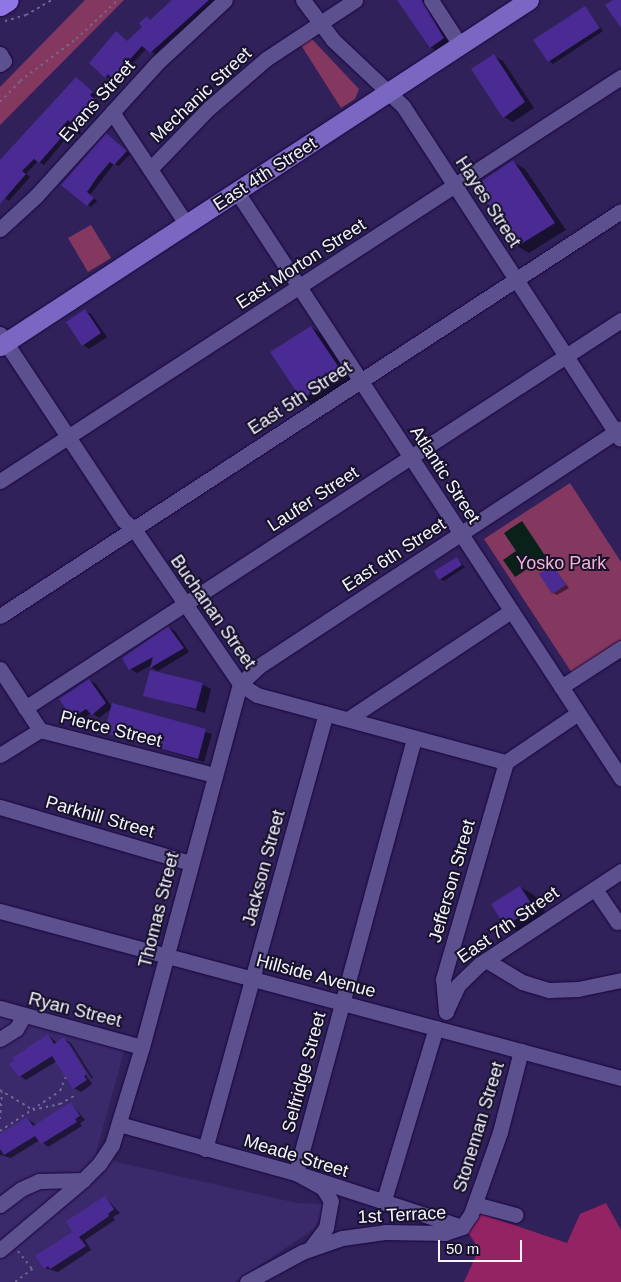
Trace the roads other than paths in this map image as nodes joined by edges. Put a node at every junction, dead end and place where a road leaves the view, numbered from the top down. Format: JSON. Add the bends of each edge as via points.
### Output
{"nodes":[{"id":1,"x":8,"y":0,"type":"edge"},
{"id":2,"x":225,"y":0,"type":"edge"},
{"id":3,"x":303,"y":0,"type":"edge"},
{"id":4,"x":355,"y":0,"type":"edge"},
{"id":5,"x":430,"y":0,"type":"edge"},
{"id":6,"x":529,"y":0,"type":"edge"},
{"id":7,"x":0,"y":5,"type":"edge"},
{"id":8,"x":319,"y":23,"type":"junction"},
{"id":9,"x":460,"y":45,"type":"junction"},
{"id":10,"x":0,"y":54,"type":"edge"},
{"id":11,"x":0,"y":64,"type":"edge"},
{"id":12,"x":621,"y":77,"type":"edge"},
{"id":13,"x":389,"y":92,"type":"junction"},
{"id":14,"x":112,"y":112,"type":"junction"},
{"id":15,"x":150,"y":169,"type":"junction"},
{"id":16,"x":455,"y":185,"type":"junction"},
{"id":17,"x":238,"y":192,"type":"junction"},
{"id":18,"x":621,"y":211,"type":"edge"},
{"id":19,"x":187,"y":225,"type":"junction"},
{"id":20,"x":0,"y":229,"type":"edge"},
{"id":21,"x":516,"y":280,"type":"junction"},
{"id":22,"x":300,"y":287,"type":"junction"},
{"id":23,"x":621,"y":320,"type":"edge"},
{"id":24,"x":2,"y":341,"type":"edge"},
{"id":25,"x":566,"y":356,"type":"junction"},
{"id":26,"x":361,"y":381,"type":"junction"},
{"id":27,"x":619,"y":433,"type":"edge"},
{"id":28,"x":67,"y":436,"type":"junction"},
{"id":29,"x":411,"y":457,"type":"junction"},
{"id":30,"x":0,"y":480,"type":"edge"},
{"id":31,"x":134,"y":529,"type":"junction"},
{"id":32,"x":461,"y":533,"type":"junction"},
{"id":33,"x":186,"y":606,"type":"junction"},
{"id":34,"x":511,"y":611,"type":"junction"},
{"id":35,"x":0,"y":616,"type":"edge"},
{"id":36,"x":621,"y":648,"type":"edge"},
{"id":37,"x":0,"y":669,"type":"edge"},
{"id":38,"x":240,"y":684,"type":"junction"},
{"id":39,"x":561,"y":687,"type":"junction"},
{"id":40,"x":26,"y":708,"type":"junction"},
{"id":41,"x":578,"y":712,"type":"junction"},
{"id":42,"x":326,"y":713,"type":"junction"},
{"id":43,"x":348,"y":719,"type":"junction"},
{"id":44,"x":40,"y":730,"type":"junction"},
{"id":45,"x":414,"y":739,"type":"junction"},
{"id":46,"x":0,"y":755,"type":"edge"},
{"id":47,"x":506,"y":762,"type":"junction"},
{"id":48,"x":214,"y":775,"type":"junction"},
{"id":49,"x":621,"y":778,"type":"edge"},
{"id":50,"x":0,"y":807,"type":"edge"},
{"id":51,"x":190,"y":862,"type":"junction"},
{"id":52,"x":621,"y":871,"type":"edge"},
{"id":53,"x":596,"y":889,"type":"junction"},
{"id":54,"x":0,"y":911,"type":"edge"},
{"id":55,"x":617,"y":922,"type":"dead end"},
{"id":56,"x":167,"y":956,"type":"junction"},
{"id":57,"x":486,"y":960,"type":"junction"},
{"id":58,"x":253,"y":979,"type":"junction"},
{"id":59,"x":621,"y":980,"type":"edge"},
{"id":60,"x":341,"y":1002,"type":"junction"},
{"id":61,"x":0,"y":1008,"type":"edge"},
{"id":62,"x":446,"y":1012,"type":"junction"},
{"id":63,"x":22,"y":1017,"type":"junction"},
{"id":64,"x":438,"y":1029,"type":"junction"},
{"id":65,"x":0,"y":1040,"type":"edge"},
{"id":66,"x":142,"y":1047,"type":"junction"},
{"id":67,"x":521,"y":1051,"type":"junction"},
{"id":68,"x":621,"y":1078,"type":"edge"},
{"id":69,"x":119,"y":1124,"type":"junction"},
{"id":70,"x":205,"y":1149,"type":"junction"},
{"id":71,"x":296,"y":1174,"type":"junction"},
{"id":72,"x":83,"y":1180,"type":"junction"},
{"id":73,"x":383,"y":1203,"type":"junction"},
{"id":74,"x":0,"y":1205,"type":"edge"},
{"id":75,"x":473,"y":1209,"type":"junction"},
{"id":76,"x":516,"y":1214,"type":"dead end"},
{"id":77,"x":462,"y":1227,"type":"junction"},
{"id":78,"x":6,"y":1246,"type":"edge"},
{"id":79,"x":310,"y":1249,"type":"junction"},
{"id":80,"x":247,"y":1282,"type":"edge"}],
"edges":[{"from":1,"to":7,"type":"highway"},
{"from":2,"to":14,"type":"street","name":"Evans Street","via":[[158,62]]},
{"from":3,"to":8,"type":"street","name":"Hayes Street"},
{"from":4,"to":8,"type":"street","name":"Mechanic Street"},
{"from":5,"to":9,"type":"street"},
{"from":6,"to":9,"type":"main road","name":"East 4th Street"},
{"from":8,"to":13,"type":"street","name":"Hayes Street"},
{"from":8,"to":15,"type":"street","name":"Mechanic Street","via":[[266,59],[226,93]]},
{"from":9,"to":13,"type":"main road","name":"East 4th Street"},
{"from":10,"to":11,"type":"street","via":[[4,61]]},
{"from":12,"to":16,"type":"street","name":"East Morton Street"},
{"from":13,"to":16,"type":"street","name":"Hayes Street","via":[[403,106]]},
{"from":13,"to":17,"type":"main road","name":"East 4th Street"},
{"from":14,"to":15,"type":"street"},
{"from":14,"to":20,"type":"street","name":"Evans Street","via":[[26,206]]},
{"from":15,"to":19,"type":"street"},
{"from":16,"to":21,"type":"street","name":"Hayes Street"},
{"from":16,"to":22,"type":"street","name":"East Morton Street"},
{"from":17,"to":19,"type":"main road","name":"East 4th Street"},
{"from":17,"to":22,"type":"street","name":"Atlantic Street"},
{"from":18,"to":21,"type":"street","name":"East 5th Street"},
{"from":19,"to":24,"type":"main road","name":"East 4th Street"},
{"from":21,"to":25,"type":"street","name":"Hayes Street"},
{"from":21,"to":26,"type":"street","name":"East 5th Street"},
{"from":22,"to":26,"type":"street","name":"Atlantic Street"},
{"from":22,"to":28,"type":"street","name":"East Morton Street"},
{"from":23,"to":25,"type":"street","name":"Laufer Street"},
{"from":24,"to":28,"type":"street","name":"Buchanan Street"},
{"from":25,"to":27,"type":"street","name":"Hayes Street"},
{"from":25,"to":29,"type":"street","name":"Laufer Street"},
{"from":26,"to":29,"type":"street","name":"Atlantic Street"},
{"from":26,"to":31,"type":"street","name":"East 5th Street"},
{"from":27,"to":32,"type":"street","name":"East 6th Street"},
{"from":28,"to":30,"type":"street","name":"East Morton Street"},
{"from":28,"to":31,"type":"street","name":"Buchanan Street","via":[[123,520]]},
{"from":29,"to":32,"type":"street","name":"Atlantic Street"},
{"from":29,"to":33,"type":"street","name":"Laufer Street"},
{"from":31,"to":33,"type":"street","name":"Buchanan Street"},
{"from":31,"to":35,"type":"street","name":"East 5th Street"},
{"from":32,"to":34,"type":"street","name":"Atlantic Street"},
{"from":32,"to":38,"type":"street","name":"East 6th Street","via":[[259,666]]},
{"from":33,"to":38,"type":"street","name":"Buchanan Street"},
{"from":33,"to":40,"type":"street","name":"Laufer Street"},
{"from":34,"to":39,"type":"street","name":"Atlantic Street"},
{"from":34,"to":43,"type":"street"},
{"from":36,"to":39,"type":"street"},
{"from":37,"to":40,"type":"street","name":"Pierce Street"},
{"from":38,"to":42,"type":"street","name":"Buchanan Street","via":[[257,695]]},
{"from":38,"to":48,"type":"street","name":"Thomas Street"},
{"from":39,"to":41,"type":"street","name":"Atlantic Street"},
{"from":40,"to":44,"type":"street","name":"Pierce Street"},
{"from":41,"to":47,"type":"street"},
{"from":41,"to":49,"type":"street","name":"Atlantic Street"},
{"from":42,"to":43,"type":"street","name":"Buchanan Street"},
{"from":42,"to":58,"type":"street","name":"Jackson Street"},
{"from":43,"to":45,"type":"street","name":"Buchanan Street"},
{"from":44,"to":46,"type":"street"},
{"from":44,"to":48,"type":"street","name":"Pierce Street"},
{"from":45,"to":47,"type":"street","name":"Buchanan Street"},
{"from":45,"to":60,"type":"street","name":"Selfridge Street"},
{"from":47,"to":62,"type":"street","name":"Jefferson Street","via":[[443,979]]},
{"from":48,"to":51,"type":"street","name":"Thomas Street"},
{"from":50,"to":51,"type":"street","name":"Parkhill Street"},
{"from":51,"to":56,"type":"street","name":"Thomas Street"},
{"from":52,"to":53,"type":"street","name":"East 7th Street"},
{"from":53,"to":55,"type":"street"},
{"from":53,"to":57,"type":"street","name":"East 7th Street"},
{"from":54,"to":56,"type":"street","name":"Hillside Avenue"},
{"from":56,"to":58,"type":"street","name":"Hillside Avenue"},
{"from":56,"to":66,"type":"street","name":"Thomas Street"},
{"from":57,"to":59,"type":"street","via":[[515,979],[549,990],[578,989]]},
{"from":57,"to":62,"type":"street","name":"East 7th Street","via":[[458,985]]},
{"from":58,"to":60,"type":"street","name":"Hillside Avenue"},
{"from":58,"to":70,"type":"street","name":"Jackson Street"},
{"from":60,"to":64,"type":"street","name":"Hillside Avenue"},
{"from":60,"to":71,"type":"street","name":"Selfridge Street"},
{"from":61,"to":63,"type":"street","name":"Ryan Street"},
{"from":62,"to":64,"type":"street","name":"East 7th Street"},
{"from":63,"to":65,"type":"street","via":[[16,1029]]},
{"from":63,"to":66,"type":"street","name":"Ryan Street"},
{"from":64,"to":67,"type":"street","name":"Hillside Avenue"},
{"from":64,"to":73,"type":"street"},
{"from":66,"to":69,"type":"street","name":"Thomas Street"},
{"from":67,"to":68,"type":"street","name":"Hillside Avenue"},
{"from":67,"to":75,"type":"street","name":"Stoneman Street","via":[[508,1106]]},
{"from":69,"to":70,"type":"street","name":"Meade Street"},
{"from":69,"to":72,"type":"street","name":"Thomas Street","via":[[112,1145]]},
{"from":70,"to":71,"type":"street","name":"Meade Street"},
{"from":71,"to":73,"type":"street","name":"Meade Street"},
{"from":71,"to":79,"type":"street","via":[[323,1188],[331,1201],[326,1228]]},
{"from":72,"to":74,"type":"street","via":[[39,1181],[21,1189]]},
{"from":72,"to":78,"type":"street","name":"Thomas Street"},
{"from":73,"to":77,"type":"street","name":"Meade Street"},
{"from":75,"to":76,"type":"street"},
{"from":75,"to":77,"type":"street","name":"1st Terrace"},
{"from":77,"to":79,"type":"street","name":"1st Terrace","via":[[444,1233],[357,1235]]},
{"from":79,"to":80,"type":"street","name":"1st Terrace"}]}
